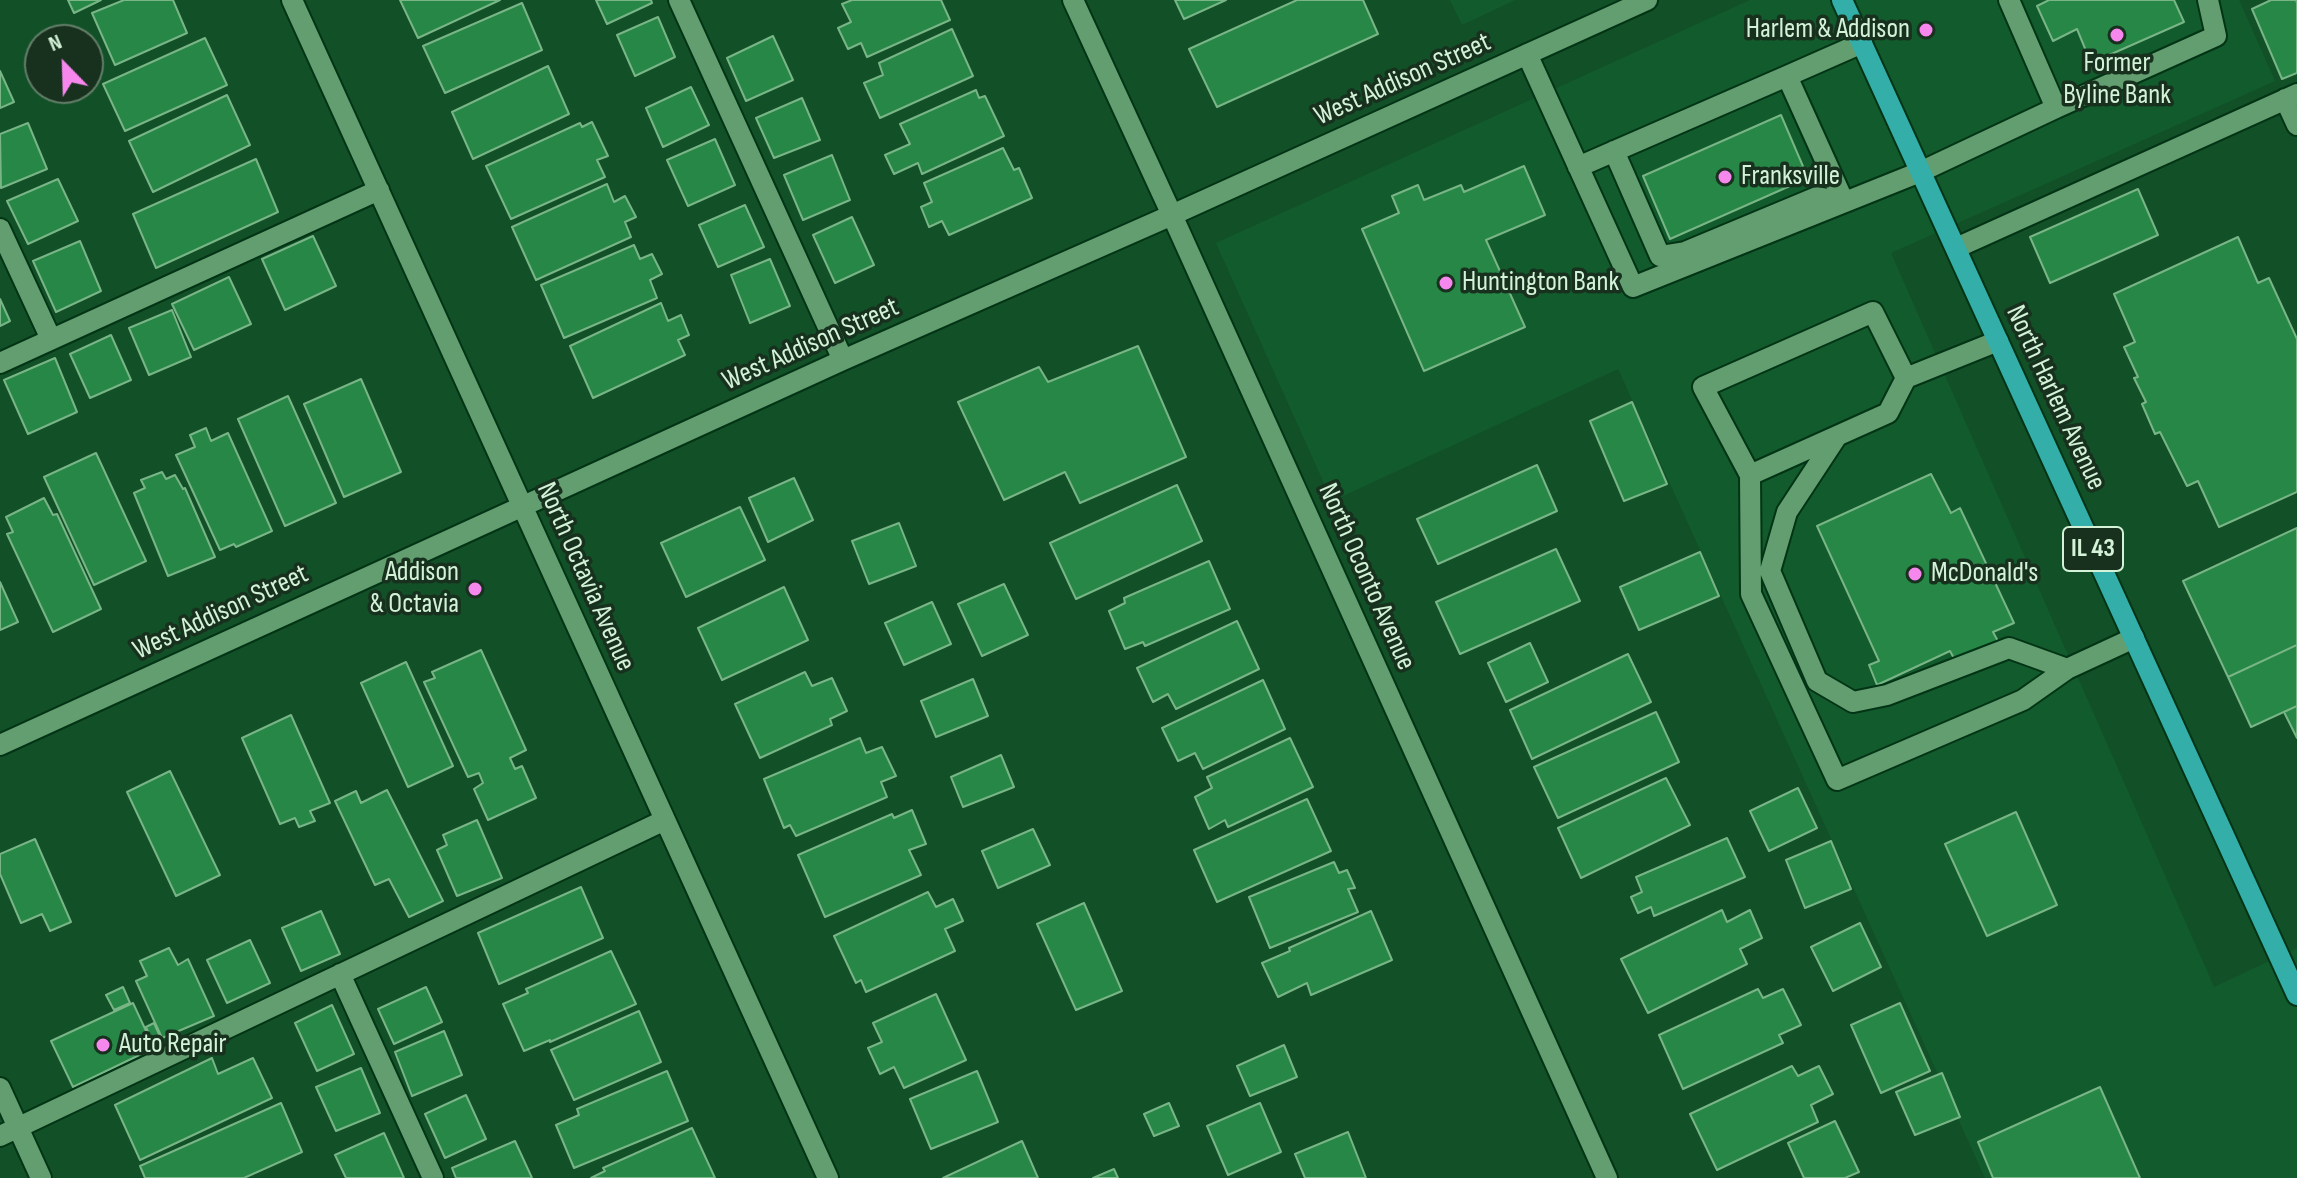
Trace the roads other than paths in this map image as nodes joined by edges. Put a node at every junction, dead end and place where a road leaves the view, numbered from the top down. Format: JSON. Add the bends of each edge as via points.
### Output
{"nodes":[{"id":1,"x":292,"y":0,"type":"edge"},
{"id":2,"x":679,"y":0,"type":"edge"},
{"id":3,"x":1073,"y":0,"type":"edge"},
{"id":4,"x":1647,"y":0,"type":"edge"},
{"id":5,"x":1842,"y":0,"type":"edge"},
{"id":6,"x":2009,"y":0,"type":"edge"},
{"id":7,"x":2208,"y":0,"type":"edge"},
{"id":8,"x":1862,"y":43,"type":"junction"},
{"id":9,"x":1527,"y":54,"type":"junction"},
{"id":10,"x":1787,"y":76,"type":"junction"},
{"id":11,"x":2291,"y":96,"type":"edge"},
{"id":12,"x":2056,"y":108,"type":"junction"},
{"id":13,"x":2297,"y":125,"type":"edge"},
{"id":14,"x":1614,"y":151,"type":"junction"},
{"id":15,"x":1578,"y":167,"type":"junction"},
{"id":16,"x":1920,"y":172,"type":"junction"},
{"id":17,"x":379,"y":190,"type":"junction"},
{"id":18,"x":1844,"y":202,"type":"junction"},
{"id":19,"x":1172,"y":215,"type":"junction"},
{"id":20,"x":0,"y":229,"type":"edge"},
{"id":21,"x":1956,"y":248,"type":"junction"},
{"id":22,"x":51,"y":339,"type":"junction"},
{"id":23,"x":1998,"y":341,"type":"junction"},
{"id":24,"x":843,"y":360,"type":"junction"},
{"id":25,"x":0,"y":363,"type":"edge"},
{"id":26,"x":1906,"y":378,"type":"junction"},
{"id":27,"x":1837,"y":436,"type":"junction"},
{"id":28,"x":1750,"y":475,"type":"junction"},
{"id":29,"x":522,"y":506,"type":"junction"},
{"id":30,"x":2134,"y":638,"type":"junction"},
{"id":31,"x":2067,"y":669,"type":"junction"},
{"id":32,"x":0,"y":745,"type":"edge"},
{"id":33,"x":665,"y":820,"type":"junction"},
{"id":34,"x":340,"y":974,"type":"junction"},
{"id":35,"x":2297,"y":995,"type":"edge"},
{"id":36,"x":0,"y":1088,"type":"edge"},
{"id":37,"x":9,"y":1131,"type":"edge"},
{"id":38,"x":41,"y":1178,"type":"edge"},
{"id":39,"x":433,"y":1178,"type":"edge"},
{"id":40,"x":828,"y":1178,"type":"edge"},
{"id":41,"x":1607,"y":1178,"type":"edge"}],
"edges":[{"from":1,"to":17,"type":"street","name":"North Octavia Avenue"},
{"from":2,"to":24,"type":"street"},
{"from":3,"to":19,"type":"street","name":"North Oconto Avenue"},
{"from":4,"to":9,"type":"street","name":"West Addison Street"},
{"from":5,"to":8,"type":"main road","name":"North Harlem Avenue","number":"IL 43"},
{"from":6,"to":12,"type":"street"},
{"from":7,"to":12,"type":"street","via":[[2216,36]]},
{"from":8,"to":10,"type":"street"},
{"from":8,"to":16,"type":"main road","name":"North Harlem Avenue","number":"IL 43"},
{"from":9,"to":15,"type":"street"},
{"from":9,"to":19,"type":"street","name":"West Addison Street"},
{"from":10,"to":14,"type":"street"},
{"from":10,"to":18,"type":"street"},
{"from":11,"to":13,"type":"street"},
{"from":11,"to":21,"type":"street"},
{"from":12,"to":16,"type":"street"},
{"from":14,"to":15,"type":"street"},
{"from":14,"to":18,"type":"street","via":[[1660,256],[1685,252],[1817,197]]},
{"from":15,"to":18,"type":"street","via":[[1633,287]]},
{"from":16,"to":18,"type":"street"},
{"from":16,"to":21,"type":"main road","name":"North Harlem Avenue","number":"IL 43"},
{"from":17,"to":22,"type":"street"},
{"from":17,"to":29,"type":"street","name":"North Octavia Avenue"},
{"from":19,"to":24,"type":"street","name":"West Addison Street"},
{"from":19,"to":41,"type":"street","name":"North Oconto Avenue"},
{"from":20,"to":22,"type":"street"},
{"from":21,"to":23,"type":"main road","name":"North Harlem Avenue","number":"IL 43"},
{"from":22,"to":25,"type":"street"},
{"from":23,"to":26,"type":"street"},
{"from":23,"to":30,"type":"main road","name":"North Harlem Avenue","number":"IL 43"},
{"from":24,"to":29,"type":"street","name":"West Addison Street"},
{"from":26,"to":27,"type":"street","via":[[1888,413]]},
{"from":26,"to":28,"type":"street","via":[[1873,312],[1703,387]]},
{"from":27,"to":28,"type":"street"},
{"from":27,"to":31,"type":"street","via":[[1787,512],[1770,571],[1817,681],[1853,702],[1887,695],[2009,648]]},
{"from":28,"to":31,"type":"street","via":[[1751,594],[1837,780],[2023,700]]},
{"from":29,"to":32,"type":"street","name":"West Addison Street"},
{"from":29,"to":33,"type":"street","name":"North Octavia Avenue"},
{"from":30,"to":31,"type":"street"},
{"from":30,"to":35,"type":"main road","name":"North Harlem Avenue","number":"IL 43"},
{"from":33,"to":34,"type":"street"},
{"from":33,"to":40,"type":"street","name":"North Octavia Avenue"},
{"from":34,"to":37,"type":"street"},
{"from":34,"to":39,"type":"street"},
{"from":36,"to":37,"type":"street"},
{"from":37,"to":38,"type":"street"}]}
